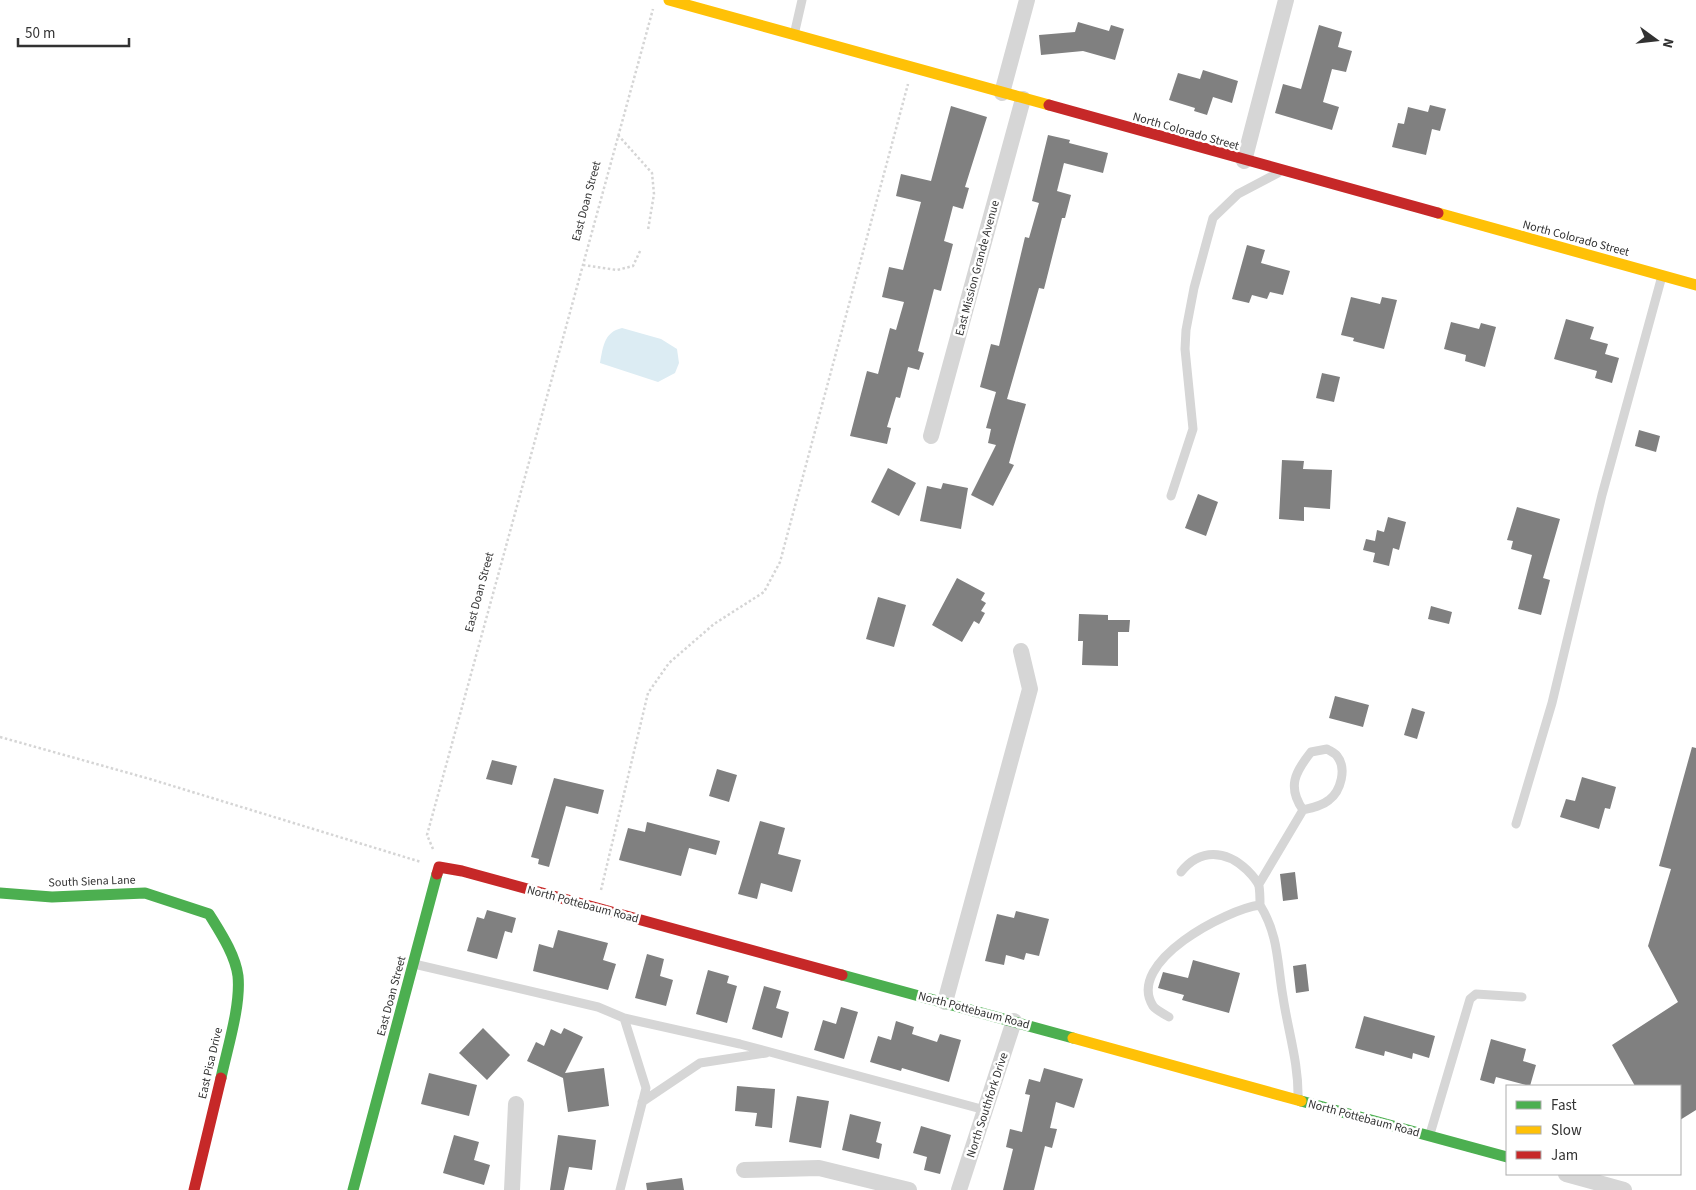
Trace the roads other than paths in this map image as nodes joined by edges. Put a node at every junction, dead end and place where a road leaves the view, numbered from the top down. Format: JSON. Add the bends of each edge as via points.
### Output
{"nodes":[{"id":1,"x":669,"y":0,"type":"edge"},
{"id":2,"x":802,"y":0,"type":"edge"},
{"id":3,"x":1027,"y":0,"type":"edge"},
{"id":4,"x":1286,"y":0,"type":"edge"},
{"id":5,"x":794,"y":35,"type":"junction"},
{"id":6,"x":1002,"y":93,"type":"junction"},
{"id":7,"x":1023,"y":99,"type":"junction"},
{"id":8,"x":1244,"y":161,"type":"junction"},
{"id":9,"x":1280,"y":171,"type":"junction"},
{"id":10,"x":1662,"y":276,"type":"junction"},
{"id":11,"x":1696,"y":285,"type":"edge"},
{"id":12,"x":931,"y":436,"type":"dead end"},
{"id":13,"x":1172,"y":496,"type":"dead end"},
{"id":14,"x":1021,"y":652,"type":"dead end"},
{"id":15,"x":1303,"y":810,"type":"junction"},
{"id":16,"x":1516,"y":824,"type":"dead end"},
{"id":17,"x":439,"y":867,"type":"joint"},
{"id":18,"x":1181,"y":872,"type":"dead end"},
{"id":19,"x":1259,"y":884,"type":"junction"},
{"id":20,"x":0,"y":892,"type":"edge"},
{"id":21,"x":1260,"y":905,"type":"junction"},
{"id":22,"x":226,"y":942,"type":"joint"},
{"id":23,"x":413,"y":964,"type":"junction"},
{"id":24,"x":1522,"y":997,"type":"dead end"},
{"id":25,"x":945,"y":1002,"type":"junction"},
{"id":26,"x":1169,"y":1017,"type":"dead end"},
{"id":27,"x":624,"y":1018,"type":"junction"},
{"id":28,"x":1014,"y":1021,"type":"junction"},
{"id":29,"x":771,"y":1052,"type":"junction"},
{"id":30,"x":1298,"y":1099,"type":"junction"},
{"id":31,"x":642,"y":1102,"type":"junction"},
{"id":32,"x":516,"y":1104,"type":"dead end"},
{"id":33,"x":985,"y":1110,"type":"junction"},
{"id":34,"x":1429,"y":1136,"type":"junction"},
{"id":35,"x":1506,"y":1158,"type":"edge"},
{"id":36,"x":744,"y":1170,"type":"dead end"},
{"id":37,"x":1570,"y":1175,"type":"edge"},
{"id":38,"x":194,"y":1190,"type":"edge"},
{"id":39,"x":353,"y":1190,"type":"edge"},
{"id":40,"x":512,"y":1190,"type":"edge"},
{"id":41,"x":620,"y":1190,"type":"edge"},
{"id":42,"x":909,"y":1190,"type":"edge"},
{"id":43,"x":959,"y":1190,"type":"edge"},
{"id":44,"x":1624,"y":1190,"type":"edge"}],
"edges":[{"from":1,"to":5,"type":"street","name":"North Colorado Street"},
{"from":2,"to":5,"type":"lane"},
{"from":3,"to":6,"type":"street"},
{"from":4,"to":8,"type":"street"},
{"from":5,"to":6,"type":"street","name":"North Colorado Street"},
{"from":6,"to":7,"type":"street","name":"North Colorado Street"},
{"from":7,"to":8,"type":"street","name":"North Colorado Street"},
{"from":7,"to":12,"type":"street","name":"East Mission Grande Avenue"},
{"from":8,"to":9,"type":"street","name":"North Colorado Street"},
{"from":9,"to":10,"type":"street","name":"North Colorado Street"},
{"from":9,"to":13,"type":"lane","via":[[1238,194],[1213,218],[1186,330],[1193,429]]},
{"from":10,"to":11,"type":"street","name":"North Colorado Street"},
{"from":10,"to":16,"type":"lane","via":[[1602,495],[1552,703]]},
{"from":14,"to":25,"type":"street","via":[[1030,689]]},
{"from":15,"to":15,"type":"lane","via":[[1295,799],[1294,782],[1300,764],[1311,752],[1327,749],[1337,756],[1342,768],[1340,784],[1331,800]]},
{"from":15,"to":19,"type":"lane"},
{"from":17,"to":23,"type":"street","name":"East Doan Street"},
{"from":17,"to":25,"type":"street","name":"North Pottebaum Road"},
{"from":18,"to":19,"type":"lane","via":[[1189,862],[1216,853],[1240,863]]},
{"from":19,"to":21,"type":"lane"},
{"from":20,"to":22,"type":"street","name":"South Siena Lane","via":[[52,897],[145,893],[209,914]]},
{"from":21,"to":26,"type":"lane","via":[[1220,918],[1164,956],[1152,972],[1149,993],[1154,1007]]},
{"from":21,"to":30,"type":"lane","via":[[1270,922],[1279,956],[1282,996],[1297,1070]]},
{"from":22,"to":38,"type":"street","name":"East Pisa Drive","via":[[238,976],[235,1017]]},
{"from":23,"to":27,"type":"lane","via":[[598,1006]]},
{"from":23,"to":39,"type":"street","name":"East Doan Street"},
{"from":24,"to":34,"type":"lane","via":[[1476,994],[1470,999]]},
{"from":25,"to":28,"type":"street","name":"North Pottebaum Road"},
{"from":27,"to":29,"type":"lane"},
{"from":27,"to":31,"type":"lane","via":[[646,1088]]},
{"from":28,"to":30,"type":"street","name":"North Pottebaum Road"},
{"from":28,"to":33,"type":"street","name":"North Southfork Drive"},
{"from":29,"to":31,"type":"lane","via":[[700,1064]]},
{"from":29,"to":33,"type":"lane"},
{"from":30,"to":34,"type":"street","name":"North Pottebaum Road"},
{"from":31,"to":41,"type":"lane"},
{"from":32,"to":40,"type":"street"},
{"from":33,"to":43,"type":"street","name":"North Southfork Drive"},
{"from":34,"to":35,"type":"street","name":"North Pottebaum Road"},
{"from":36,"to":42,"type":"street","via":[[819,1168]]},
{"from":37,"to":44,"type":"street"}]}
